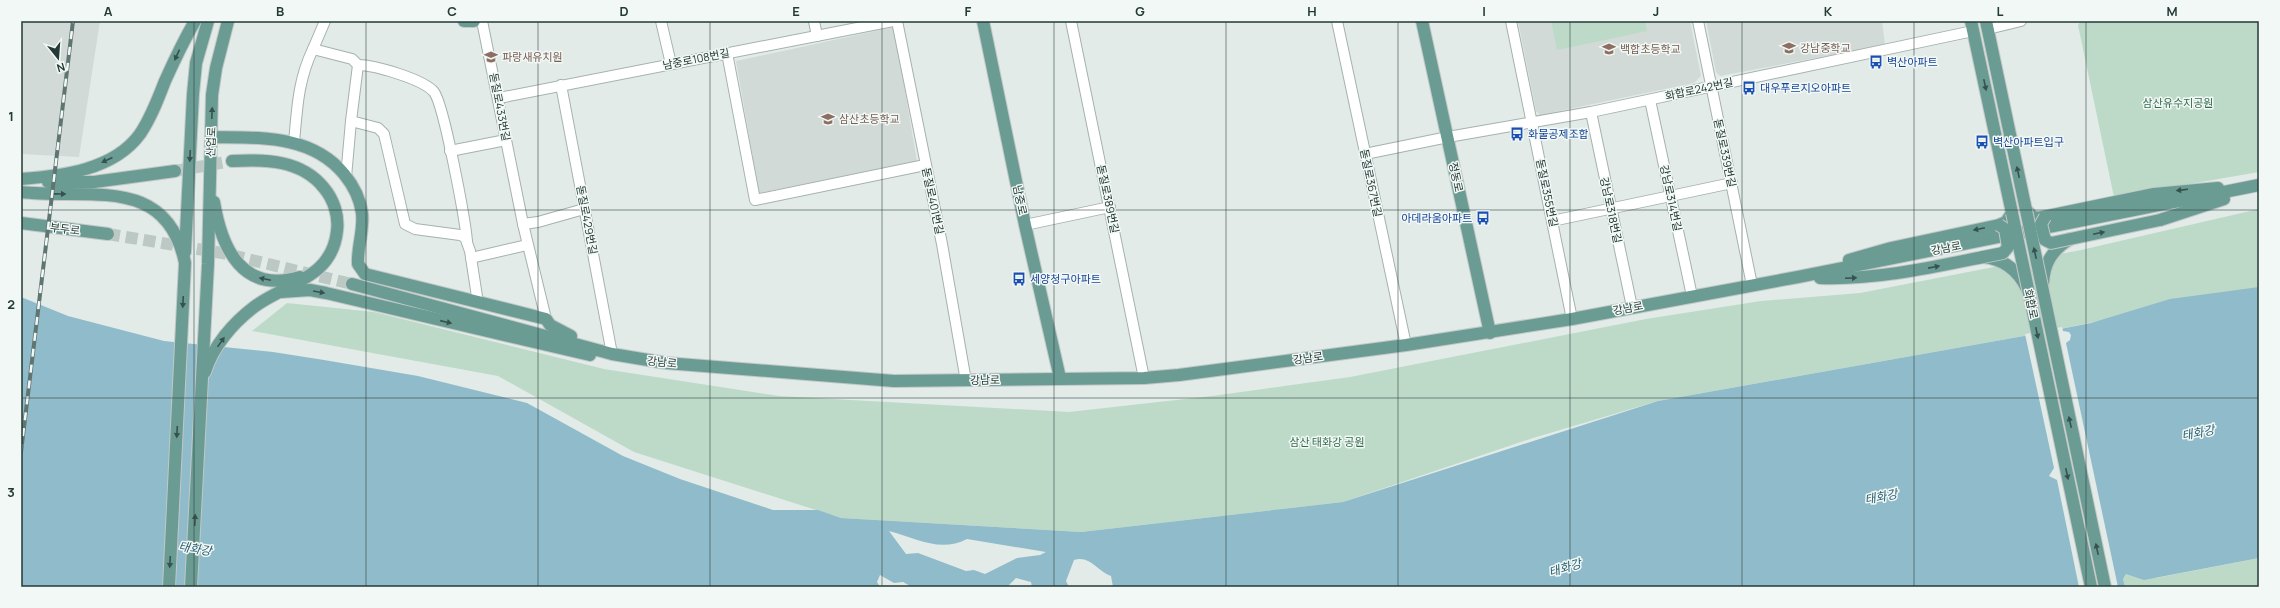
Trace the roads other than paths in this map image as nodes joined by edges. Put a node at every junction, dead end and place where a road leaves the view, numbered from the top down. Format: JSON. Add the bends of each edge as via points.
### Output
{"nodes":[{"id":1,"x":195,"y":21,"type":"edge"},
{"id":2,"x":208,"y":21,"type":"edge"},
{"id":3,"x":228,"y":21,"type":"edge"},
{"id":4,"x":325,"y":21,"type":"edge"},
{"id":5,"x":464,"y":21,"type":"edge"},
{"id":6,"x":474,"y":21,"type":"edge"},
{"id":7,"x":482,"y":21,"type":"edge"},
{"id":8,"x":661,"y":21,"type":"edge"},
{"id":9,"x":814,"y":21,"type":"edge"},
{"id":10,"x":893,"y":21,"type":"edge"},
{"id":11,"x":897,"y":21,"type":"edge"},
{"id":12,"x":983,"y":21,"type":"edge"},
{"id":13,"x":1072,"y":21,"type":"edge"},
{"id":14,"x":1337,"y":21,"type":"edge"},
{"id":15,"x":1422,"y":21,"type":"edge"},
{"id":16,"x":1511,"y":21,"type":"edge"},
{"id":17,"x":1698,"y":21,"type":"edge"},
{"id":18,"x":2020,"y":21,"type":"edge"},
{"id":19,"x":1987,"y":25,"type":"edge"},
{"id":20,"x":1972,"y":26,"type":"edge"},
{"id":21,"x":817,"y":36,"type":"junction"},
{"id":22,"x":313,"y":49,"type":"junction"},
{"id":23,"x":727,"y":53,"type":"junction"},
{"id":24,"x":358,"y":64,"type":"junction"},
{"id":25,"x":671,"y":64,"type":"junction"},
{"id":26,"x":561,"y":85,"type":"junction"},
{"id":27,"x":1712,"y":86,"type":"junction"},
{"id":28,"x":499,"y":98,"type":"junction"},
{"id":29,"x":1650,"y":100,"type":"junction"},
{"id":30,"x":1591,"y":112,"type":"junction"},
{"id":31,"x":351,"y":121,"type":"junction"},
{"id":32,"x":1532,"y":122,"type":"junction"},
{"id":33,"x":211,"y":137,"type":"junction"},
{"id":34,"x":1448,"y":137,"type":"junction"},
{"id":35,"x":506,"y":140,"type":"junction"},
{"id":36,"x":294,"y":142,"type":"junction"},
{"id":37,"x":450,"y":151,"type":"junction"},
{"id":38,"x":1365,"y":154,"type":"junction"},
{"id":39,"x":232,"y":161,"type":"tunnel mouth"},
{"id":40,"x":925,"y":165,"type":"junction"},
{"id":41,"x":174,"y":171,"type":"tunnel mouth"},
{"id":42,"x":210,"y":173,"type":"junction"},
{"id":43,"x":346,"y":177,"type":"junction"},
{"id":44,"x":21,"y":180,"type":"edge"},
{"id":45,"x":1732,"y":183,"type":"junction"},
{"id":46,"x":2254,"y":186,"type":"edge"},
{"id":47,"x":21,"y":192,"type":"edge"},
{"id":48,"x":1671,"y":196,"type":"junction"},
{"id":49,"x":1110,"y":208,"type":"junction"},
{"id":50,"x":1611,"y":208,"type":"junction"},
{"id":51,"x":584,"y":209,"type":"junction"},
{"id":52,"x":2026,"y":210,"type":"junction"},
{"id":53,"x":2012,"y":213,"type":"junction"},
{"id":54,"x":2045,"y":217,"type":"junction"},
{"id":55,"x":1552,"y":221,"type":"junction"},
{"id":56,"x":21,"y":223,"type":"edge"},
{"id":57,"x":523,"y":224,"type":"junction"},
{"id":58,"x":1025,"y":225,"type":"junction"},
{"id":59,"x":1999,"y":225,"type":"junction"},
{"id":60,"x":108,"y":234,"type":"tunnel mouth"},
{"id":61,"x":2071,"y":239,"type":"junction"},
{"id":62,"x":467,"y":241,"type":"junction"},
{"id":63,"x":527,"y":245,"type":"junction"},
{"id":64,"x":1983,"y":257,"type":"junction"},
{"id":65,"x":471,"y":258,"type":"junction"},
{"id":66,"x":185,"y":263,"type":"junction"},
{"id":67,"x":316,"y":271,"type":"junction"},
{"id":68,"x":1798,"y":277,"type":"junction"},
{"id":69,"x":352,"y":284,"type":"tunnel mouth"},
{"id":70,"x":1752,"y":285,"type":"junction"},
{"id":71,"x":2042,"y":289,"type":"junction"},
{"id":72,"x":281,"y":292,"type":"junction"},
{"id":73,"x":2029,"y":292,"type":"junction"},
{"id":74,"x":1692,"y":296,"type":"junction"},
{"id":75,"x":478,"y":303,"type":"junction"},
{"id":76,"x":1632,"y":307,"type":"junction"},
{"id":77,"x":546,"y":319,"type":"junction"},
{"id":78,"x":1572,"y":319,"type":"junction"},
{"id":79,"x":1490,"y":333,"type":"junction"},
{"id":80,"x":1406,"y":345,"type":"junction"},
{"id":81,"x":592,"y":348,"type":"junction"},
{"id":82,"x":612,"y":354,"type":"junction"},
{"id":83,"x":666,"y":363,"type":"junction"},
{"id":84,"x":1060,"y":378,"type":"junction"},
{"id":85,"x":1144,"y":378,"type":"junction"},
{"id":86,"x":966,"y":380,"type":"junction"},
{"id":87,"x":201,"y":390,"type":"junction"},
{"id":88,"x":169,"y":587,"type":"edge"},
{"id":89,"x":191,"y":587,"type":"edge"},
{"id":90,"x":2091,"y":587,"type":"edge"},
{"id":91,"x":2105,"y":587,"type":"edge"}],
"edges":[{"from":1,"to":44,"type":"main road","one_way":true,"via":[[147,123],[123,152],[102,163],[73,172]]},
{"from":2,"to":66,"type":"main road","name":"산업로","one_way":true,"via":[[196,63],[193,94]]},
{"from":33,"to":3,"type":"main road","name":"산업로","one_way":true,"via":[[216,68]]},
{"from":4,"to":22,"type":"street"},
{"from":5,"to":6,"type":"main road"},
{"from":7,"to":28,"type":"street","name":"돋질로433번길"},
{"from":8,"to":25,"type":"street"},
{"from":9,"to":21,"type":"street"},
{"from":10,"to":21,"type":"street","name":"남중로108번길"},
{"from":11,"to":40,"type":"street","name":"돋질로401번길"},
{"from":12,"to":58,"type":"main road","name":"남중로"},
{"from":13,"to":49,"type":"street","name":"돋질로389번길"},
{"from":14,"to":38,"type":"street","name":"돋질로367번길"},
{"from":15,"to":34,"type":"main road","name":"정동로"},
{"from":16,"to":32,"type":"street","name":"돋질로355번길"},
{"from":17,"to":27,"type":"street","name":"돋질로339번길"},
{"from":18,"to":19,"type":"street"},
{"from":52,"to":19,"type":"main road","name":"화합로","one_way":true},
{"from":20,"to":27,"type":"street","name":"화합로242번길"},
{"from":20,"to":53,"type":"main road","name":"화합로","one_way":true},
{"from":21,"to":23,"type":"street","name":"남중로108번길"},
{"from":22,"to":24,"type":"street","via":[[352,59]]},
{"from":22,"to":36,"type":"street","via":[[302,74],[297,97]]},
{"from":23,"to":25,"type":"street","name":"남중로108번길"},
{"from":23,"to":40,"type":"street","via":[[754,200]]},
{"from":24,"to":31,"type":"street"},
{"from":24,"to":37,"type":"street","via":[[370,65],[410,79],[432,90],[440,105]]},
{"from":25,"to":26,"type":"street","name":"남중로108번길"},
{"from":26,"to":28,"type":"street","name":"남중로108번길"},
{"from":26,"to":51,"type":"street","name":"돋질로429번길"},
{"from":27,"to":29,"type":"street","name":"화합로242번길"},
{"from":27,"to":45,"type":"street","name":"돋질로339번길"},
{"from":28,"to":35,"type":"street","name":"돋질로433번길"},
{"from":29,"to":30,"type":"street","name":"화합로242번길"},
{"from":29,"to":48,"type":"street","name":"강남로314번길"},
{"from":30,"to":32,"type":"street","name":"화합로242번길"},
{"from":30,"to":50,"type":"street","name":"강남로318번길"},
{"from":31,"to":43,"type":"street"},
{"from":31,"to":62,"type":"street","via":[[382,130],[390,154],[405,224],[415,229],[460,235]]},
{"from":32,"to":34,"type":"street","name":"화합로242번길"},
{"from":32,"to":55,"type":"street","name":"돋질로355번길"},
{"from":33,"to":36,"type":"main road"},
{"from":33,"to":42,"type":"main road","name":"산업로"},
{"from":34,"to":38,"type":"street","name":"화합로242번길"},
{"from":34,"to":79,"type":"main road","name":"정동로"},
{"from":35,"to":37,"type":"street"},
{"from":35,"to":57,"type":"street","name":"돋질로433번길"},
{"from":36,"to":43,"type":"main road","via":[[319,152],[334,163]]},
{"from":37,"to":62,"type":"street","via":[[465,218]]},
{"from":38,"to":80,"type":"street","name":"돋질로367번길"},
{"from":39,"to":67,"type":"main road","via":[[257,159],[297,167],[312,175],[324,188],[332,200],[338,226],[333,250],[326,262]]},
{"from":40,"to":86,"type":"street","name":"돋질로401번길"},
{"from":41,"to":44,"type":"main road","via":[[94,182]]},
{"from":67,"to":42,"type":"main road","one_way":true,"via":[[292,280],[274,281],[256,277],[237,263],[229,252],[219,226]]},
{"from":42,"to":87,"type":"main road","name":"산업로"},
{"from":43,"to":75,"type":"main road","via":[[355,192],[361,211],[363,226],[358,267],[362,272],[383,280]]},
{"from":45,"to":48,"type":"street"},
{"from":45,"to":70,"type":"street","name":"돋질로339번길"},
{"from":46,"to":54,"type":"main road","one_way":true,"via":[[2154,194]]},
{"from":61,"to":46,"type":"main road","one_way":true,"bridge":true,"via":[[2160,220]]},
{"from":46,"to":68,"type":"main road","name":"강남로"},
{"from":47,"to":66,"type":"main road","one_way":true,"via":[[116,195],[140,201],[157,211],[170,225],[180,242]]},
{"from":48,"to":50,"type":"street"},
{"from":48,"to":74,"type":"street","name":"강남로314번길"},
{"from":49,"to":58,"type":"street"},
{"from":49,"to":85,"type":"street","name":"돋질로389번길"},
{"from":50,"to":55,"type":"street"},
{"from":50,"to":76,"type":"street","name":"강남로318번길"},
{"from":51,"to":57,"type":"street"},
{"from":51,"to":82,"type":"street","name":"돋질로429번길"},
{"from":52,"to":54,"type":"main road","via":[[2033,217]]},
{"from":71,"to":52,"type":"main road","name":"화합로","one_way":true,"bridge":true},
{"from":53,"to":59,"type":"main road","via":[[2006,222]]},
{"from":53,"to":73,"type":"main road","name":"화합로","bridge":true},
{"from":54,"to":61,"type":"main road","bridge":true,"via":[[2041,224],[2047,242]]},
{"from":55,"to":78,"type":"street","name":"돋질로355번길"},
{"from":56,"to":60,"type":"main road","name":"부두로"},
{"from":57,"to":63,"type":"street","name":"돋질로433번길"},
{"from":58,"to":84,"type":"main road","name":"남중로"},
{"from":59,"to":64,"type":"main road","bridge":true,"via":[[2005,229],[2008,247],[2003,253]]},
{"from":59,"to":68,"type":"main road","one_way":true,"via":[[1891,248]]},
{"from":61,"to":71,"type":"main road","bridge":true,"via":[[2059,246],[2048,260],[2044,269]]},
{"from":62,"to":65,"type":"street"},
{"from":63,"to":65,"type":"street"},
{"from":63,"to":77,"type":"street","name":"돋질로433번길"},
{"from":68,"to":64,"type":"main road","one_way":true,"via":[[1833,279],[1896,274]]},
{"from":64,"to":73,"type":"main road","bridge":true,"via":[[2007,264],[2020,276]]},
{"from":65,"to":75,"type":"street"},
{"from":66,"to":88,"type":"main road","name":"산업로","one_way":true},
{"from":67,"to":72,"type":"main road"},
{"from":68,"to":70,"type":"main road","name":"강남로"},
{"from":69,"to":81,"type":"main road","name":"강남로"},
{"from":70,"to":74,"type":"main road","name":"강남로"},
{"from":91,"to":71,"type":"main road","name":"화합로","one_way":true,"bridge":true},
{"from":72,"to":83,"type":"main road","one_way":true,"via":[[310,290],[589,355],[637,362]]},
{"from":87,"to":72,"type":"main road","one_way":true,"via":[[206,370],[221,341],[254,307]]},
{"from":73,"to":90,"type":"main road","name":"화합로","one_way":true,"bridge":true},
{"from":74,"to":76,"type":"main road","name":"강남로"},
{"from":75,"to":77,"type":"main road"},
{"from":76,"to":78,"type":"main road","name":"강남로"},
{"from":77,"to":81,"type":"main road","via":[[556,329]]},
{"from":78,"to":79,"type":"main road","name":"강남로"},
{"from":79,"to":80,"type":"main road","name":"강남로"},
{"from":80,"to":85,"type":"main road","name":"강남로"},
{"from":81,"to":82,"type":"main road","name":"강남로"},
{"from":82,"to":83,"type":"main road","name":"강남로"},
{"from":83,"to":86,"type":"main road","name":"강남로","via":[[894,381]]},
{"from":84,"to":85,"type":"main road","name":"강남로"},
{"from":84,"to":86,"type":"main road","name":"강남로"},
{"from":89,"to":87,"type":"main road","one_way":true}]}
